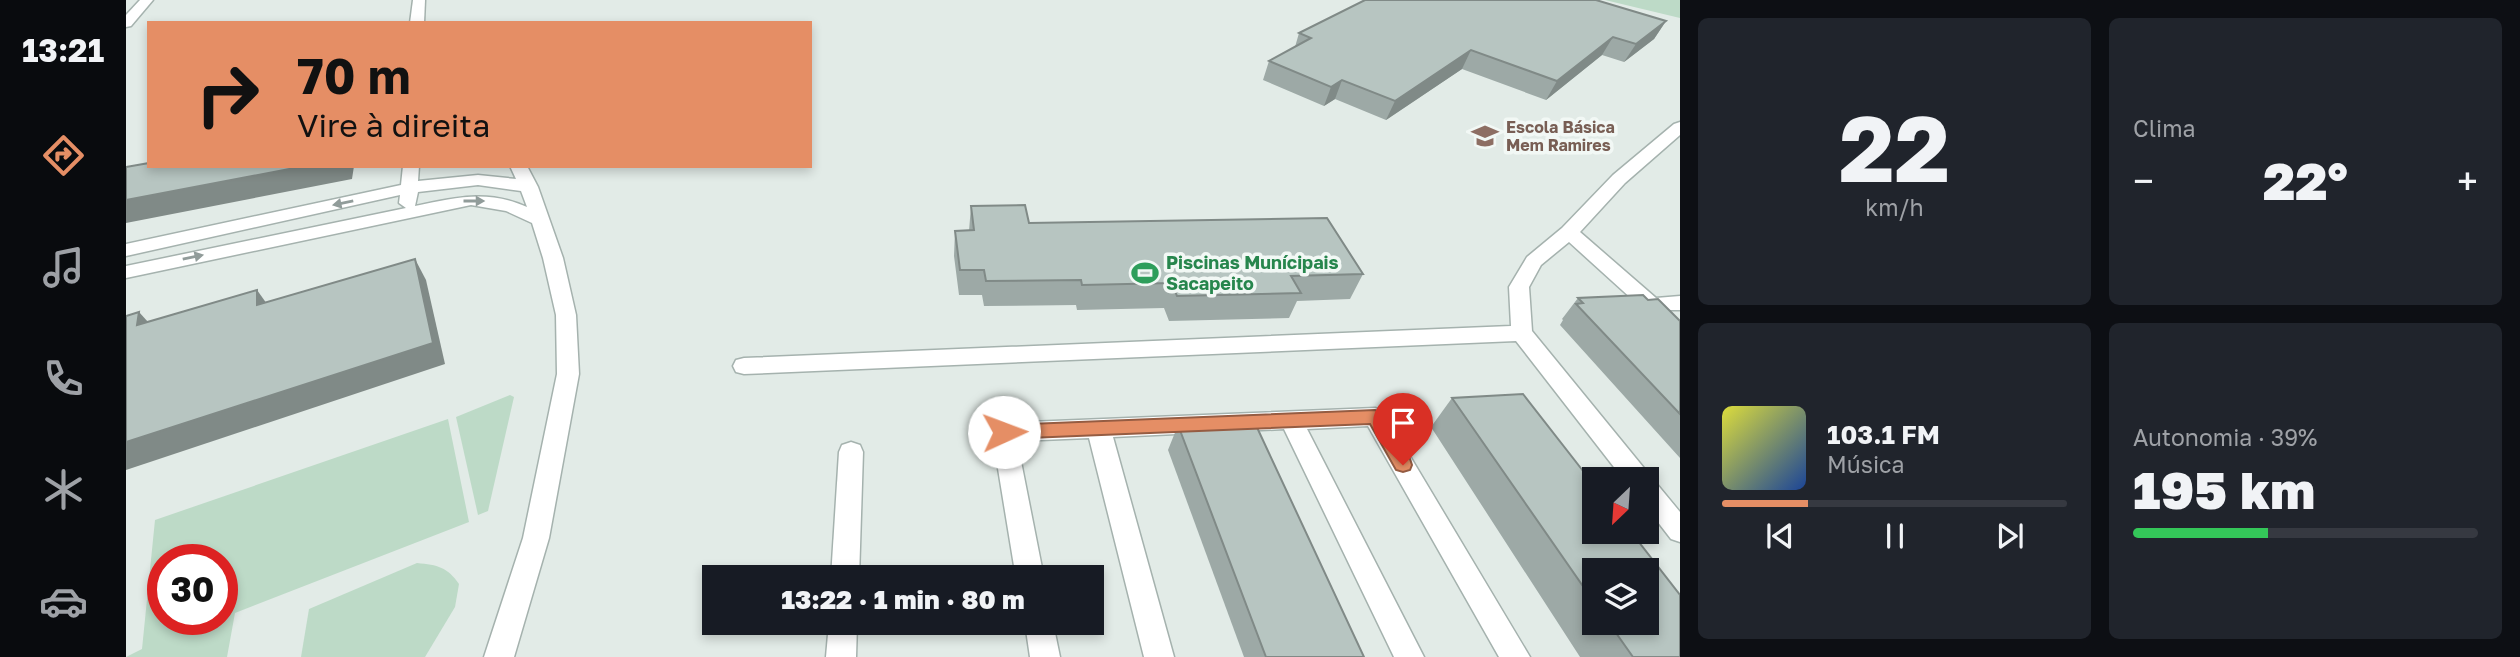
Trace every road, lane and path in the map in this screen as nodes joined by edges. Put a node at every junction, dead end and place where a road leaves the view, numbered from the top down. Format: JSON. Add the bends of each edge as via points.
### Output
{"nodes":[{"id":1,"x":147,"y":0,"type":"edge"},
{"id":2,"x":419,"y":0,"type":"edge"},
{"id":3,"x":417,"y":21,"type":"edge"},
{"id":4,"x":126,"y":23,"type":"edge"},
{"id":5,"x":1680,"y":127,"type":"edge"},
{"id":6,"x":411,"y":168,"type":"edge"},
{"id":7,"x":519,"y":168,"type":"edge"},
{"id":8,"x":529,"y":187,"type":"junction"},
{"id":9,"x":409,"y":189,"type":"junction"},
{"id":10,"x":408,"y":211,"type":"junction"},
{"id":11,"x":538,"y":219,"type":"junction"},
{"id":12,"x":1569,"y":232,"type":"junction"},
{"id":13,"x":126,"y":250,"type":"edge"},
{"id":14,"x":126,"y":272,"type":"edge"},
{"id":15,"x":1680,"y":303,"type":"edge"},
{"id":16,"x":1522,"y":332,"type":"junction"},
{"id":17,"x":744,"y":366,"type":"dead end"},
{"id":18,"x":1291,"y":420,"type":"junction"},
{"id":19,"x":1099,"y":429,"type":"junction"},
{"id":20,"x":851,"y":452,"type":"dead end"},
{"id":21,"x":1629,"y":467,"type":"edge"},
{"id":22,"x":1659,"y":505,"type":"edge"},
{"id":23,"x":1680,"y":531,"type":"edge"},
{"id":24,"x":846,"y":565,"type":"edge"},
{"id":25,"x":1028,"y":565,"type":"edge"},
{"id":26,"x":842,"y":635,"type":"edge"},
{"id":27,"x":1041,"y":635,"type":"edge"},
{"id":28,"x":499,"y":657,"type":"edge"},
{"id":29,"x":841,"y":657,"type":"edge"},
{"id":30,"x":1045,"y":657,"type":"edge"},
{"id":31,"x":1160,"y":657,"type":"edge"},
{"id":32,"x":1409,"y":657,"type":"edge"},
{"id":33,"x":1515,"y":657,"type":"edge"}],
"edges":[{"from":1,"to":4,"type":"street"},
{"from":2,"to":3,"type":"street"},
{"from":5,"to":12,"type":"street","via":[[1619,179]]},
{"from":6,"to":9,"type":"street"},
{"from":7,"to":8,"type":"street"},
{"from":8,"to":9,"type":"street","via":[[484,178]]},
{"from":8,"to":11,"type":"street"},
{"from":9,"to":10,"type":"street"},
{"from":9,"to":13,"type":"street","one_way":true},
{"from":10,"to":11,"type":"street","one_way":true,"via":[[471,200],[510,206]]},
{"from":14,"to":10,"type":"street","one_way":true},
{"from":11,"to":28,"type":"street","via":[[566,315],[568,374],[536,538]]},
{"from":12,"to":15,"type":"street","via":[[1651,305]]},
{"from":12,"to":16,"type":"street","via":[[1534,261],[1519,287]]},
{"from":16,"to":17,"type":"street"},
{"from":16,"to":21,"type":"street"},
{"from":18,"to":19,"type":"street"},
{"from":18,"to":32,"type":"street"},
{"from":18,"to":33,"type":"street","via":[[1375,417]]},
{"from":19,"to":25,"type":"street","via":[[1004,432]]},
{"from":19,"to":31,"type":"street"},
{"from":20,"to":24,"type":"street"},
{"from":22,"to":23,"type":"street"},
{"from":26,"to":29,"type":"street"},
{"from":27,"to":30,"type":"street"}]}
